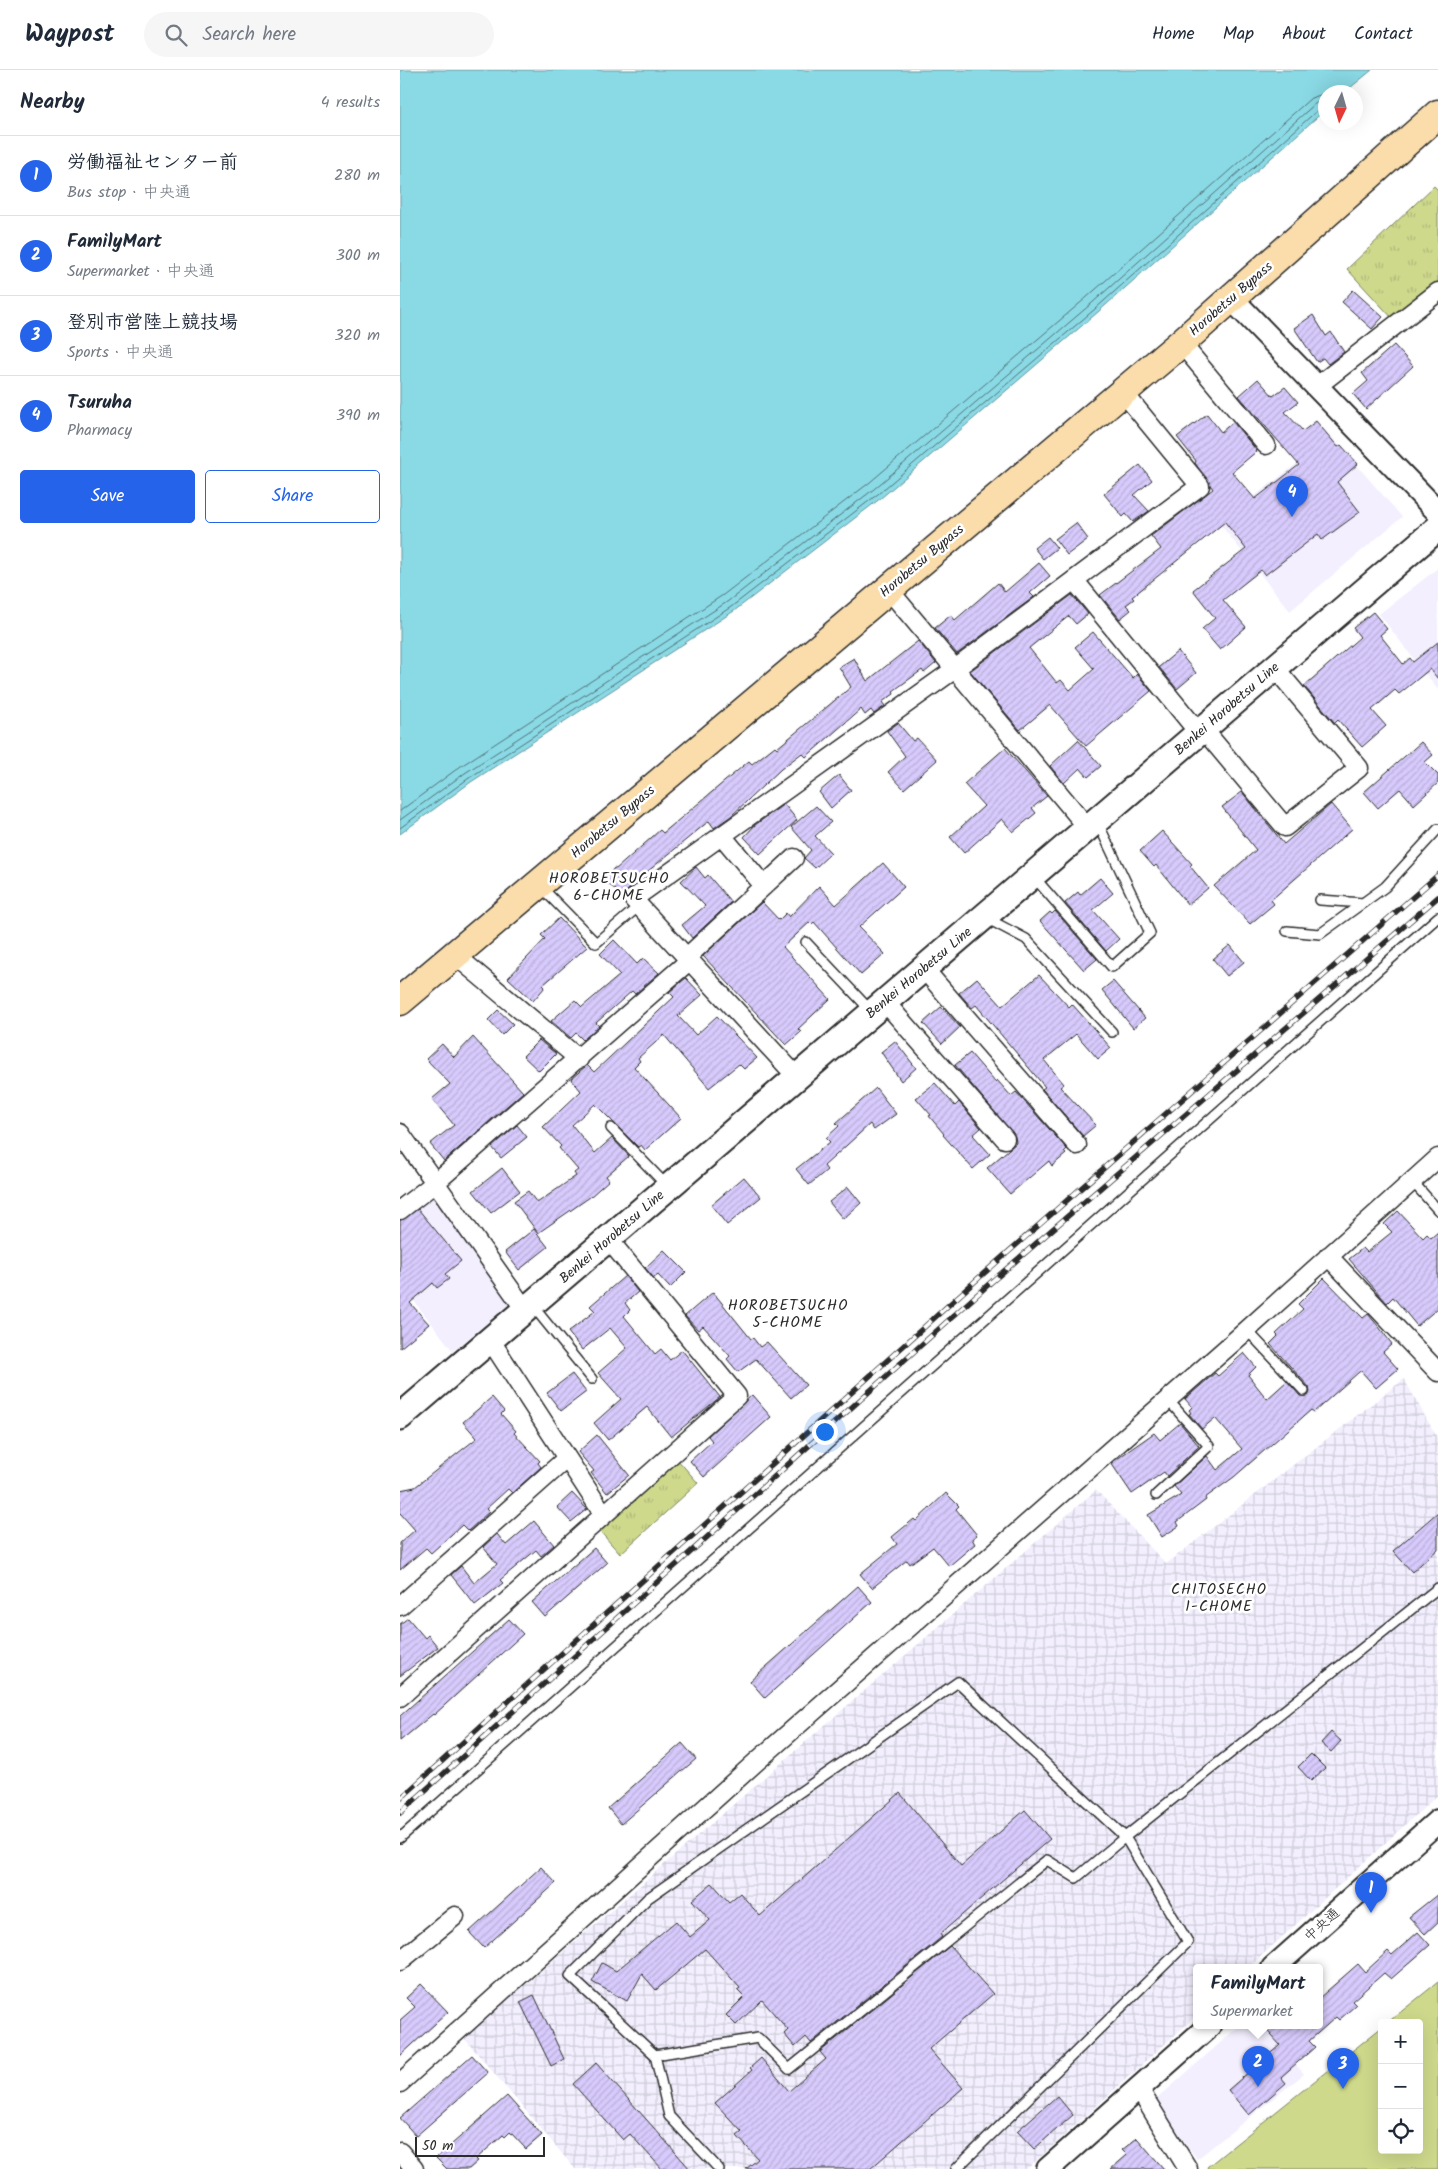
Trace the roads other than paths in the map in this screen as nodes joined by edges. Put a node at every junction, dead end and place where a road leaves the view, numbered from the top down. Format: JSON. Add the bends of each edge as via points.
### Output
{"nodes":[{"id":1,"x":1438,"y":114,"type":"edge"},
{"id":2,"x":1438,"y":292,"type":"edge"},
{"id":3,"x":1232,"y":299,"type":"junction"},
{"id":4,"x":1182,"y":343,"type":"junction"},
{"id":5,"x":1316,"y":387,"type":"junction"},
{"id":6,"x":1123,"y":392,"type":"junction"},
{"id":7,"x":1266,"y":445,"type":"dead end"},
{"id":8,"x":1438,"y":512,"type":"edge"},
{"id":9,"x":1438,"y":528,"type":"edge"},
{"id":10,"x":1074,"y":580,"type":"junction"},
{"id":11,"x":889,"y":590,"type":"junction"},
{"id":12,"x":1275,"y":668,"type":"junction"},
{"id":13,"x":955,"y":669,"type":"junction"},
{"id":14,"x":1201,"y":732,"type":"junction"},
{"id":15,"x":1092,"y":824,"type":"junction"},
{"id":16,"x":1438,"y":829,"type":"edge"},
{"id":17,"x":723,"y":837,"type":"junction"},
{"id":18,"x":794,"y":858,"type":"dead end"},
{"id":19,"x":1033,"y":876,"type":"junction"},
{"id":20,"x":539,"y":884,"type":"junction"},
{"id":21,"x":764,"y":886,"type":"junction"},
{"id":22,"x":1320,"y":900,"type":"dead end"},
{"id":23,"x":1363,"y":903,"type":"junction"},
{"id":24,"x":639,"y":906,"type":"junction"},
{"id":25,"x":985,"y":917,"type":"junction"},
{"id":26,"x":1438,"y":917,"type":"edge"},
{"id":27,"x":1287,"y":931,"type":"dead end"},
{"id":28,"x":806,"y":942,"type":"dead end"},
{"id":29,"x":455,"y":955,"type":"junction"},
{"id":30,"x":689,"y":958,"type":"junction"},
{"id":31,"x":924,"y":969,"type":"junction"},
{"id":32,"x":400,"y":1001,"type":"edge"},
{"id":33,"x":879,"y":1008,"type":"junction"},
{"id":34,"x":1112,"y":1032,"type":"dead end"},
{"id":35,"x":579,"y":1059,"type":"junction"},
{"id":36,"x":797,"y":1077,"type":"junction"},
{"id":37,"x":611,"y":1128,"type":"dead end"},
{"id":38,"x":400,"y":1133,"type":"edge"},
{"id":39,"x":1005,"y":1139,"type":"dead end"},
{"id":40,"x":1077,"y":1145,"type":"dead end"},
{"id":41,"x":1438,"y":1158,"type":"edge"},
{"id":42,"x":1412,"y":1181,"type":"junction"},
{"id":43,"x":435,"y":1183,"type":"junction"},
{"id":44,"x":669,"y":1188,"type":"junction"},
{"id":45,"x":400,"y":1210,"type":"edge"},
{"id":46,"x":1438,"y":1210,"type":"edge"},
{"id":47,"x":609,"y":1240,"type":"junction"},
{"id":48,"x":1328,"y":1256,"type":"junction"},
{"id":49,"x":529,"y":1308,"type":"junction"},
{"id":50,"x":1247,"y":1330,"type":"junction"},
{"id":51,"x":491,"y":1341,"type":"junction"},
{"id":52,"x":1438,"y":1372,"type":"edge"},
{"id":53,"x":592,"y":1379,"type":"dead end"},
{"id":54,"x":1304,"y":1391,"type":"dead end"},
{"id":55,"x":1168,"y":1400,"type":"junction"},
{"id":56,"x":400,"y":1416,"type":"edge"},
{"id":57,"x":567,"y":1458,"type":"junction"},
{"id":58,"x":1156,"y":1495,"type":"dead end"},
{"id":59,"x":604,"y":1515,"type":"junction"},
{"id":60,"x":1438,"y":1588,"type":"edge"},
{"id":61,"x":400,"y":1606,"type":"edge"},
{"id":62,"x":400,"y":1697,"type":"edge"},
{"id":63,"x":1438,"y":1821,"type":"edge"},
{"id":64,"x":1124,"y":1837,"type":"junction"},
{"id":65,"x":400,"y":1838,"type":"edge"},
{"id":66,"x":456,"y":1916,"type":"dead end"},
{"id":67,"x":400,"y":1961,"type":"edge"},
{"id":68,"x":1277,"y":1964,"type":"edge"},
{"id":69,"x":1206,"y":2029,"type":"edge"},
{"id":70,"x":655,"y":2055,"type":"junction"},
{"id":71,"x":400,"y":2083,"type":"edge"},
{"id":72,"x":1139,"y":2089,"type":"junction"},
{"id":73,"x":400,"y":2152,"type":"edge"},
{"id":74,"x":414,"y":2169,"type":"edge"},
{"id":75,"x":718,"y":2169,"type":"edge"},
{"id":76,"x":956,"y":2169,"type":"edge"},
{"id":77,"x":1048,"y":2169,"type":"edge"},
{"id":78,"x":1188,"y":2169,"type":"edge"}],
"edges":[{"from":1,"to":3,"type":"highway","name":"Horobetsu Bypass"},
{"from":2,"to":5,"type":"street"},
{"from":3,"to":4,"type":"highway","name":"Horobetsu Bypass"},
{"from":3,"to":5,"type":"street"},
{"from":4,"to":6,"type":"highway","name":"Horobetsu Bypass"},
{"from":4,"to":7,"type":"street"},
{"from":5,"to":8,"type":"street"},
{"from":6,"to":10,"type":"street","via":[[1200,486]]},
{"from":6,"to":11,"type":"highway","name":"Horobetsu Bypass"},
{"from":9,"to":12,"type":"main road","name":"Benkei Horobetsu Line"},
{"from":10,"to":13,"type":"street"},
{"from":10,"to":14,"type":"street"},
{"from":11,"to":13,"type":"street"},
{"from":11,"to":20,"type":"highway","name":"Horobetsu Bypass"},
{"from":12,"to":14,"type":"main road","name":"Benkei Horobetsu Line"},
{"from":12,"to":14,"type":"street","via":[[1359,768],[1285,827]]},
{"from":13,"to":15,"type":"street"},
{"from":13,"to":17,"type":"street"},
{"from":14,"to":15,"type":"main road","name":"Benkei Horobetsu Line"},
{"from":15,"to":19,"type":"main road","name":"Benkei Horobetsu Line"},
{"from":15,"to":19,"type":"lane","via":[[1150,933],[1112,967]]},
{"from":16,"to":23,"type":"lane","via":[[1385,887]]},
{"from":17,"to":21,"type":"street"},
{"from":17,"to":24,"type":"street","via":[[633,899]]},
{"from":18,"to":21,"type":"street"},
{"from":19,"to":25,"type":"main road","name":"Benkei Horobetsu Line"},
{"from":20,"to":24,"type":"lane","via":[[596,944]]},
{"from":20,"to":29,"type":"highway","name":"Horobetsu Bypass"},
{"from":21,"to":30,"type":"street"},
{"from":22,"to":23,"type":"lane"},
{"from":23,"to":27,"type":"lane","via":[[1320,934]]},
{"from":24,"to":30,"type":"street"},
{"from":25,"to":31,"type":"main road","name":"Benkei Horobetsu Line"},
{"from":25,"to":34,"type":"lane","via":[[1026,939]]},
{"from":26,"to":65,"type":"lane"},
{"from":28,"to":33,"type":"lane"},
{"from":29,"to":32,"type":"highway","name":"Horobetsu Bypass"},
{"from":29,"to":35,"type":"street"},
{"from":30,"to":35,"type":"street"},
{"from":30,"to":36,"type":"street"},
{"from":31,"to":33,"type":"main road","name":"Benkei Horobetsu Line"},
{"from":31,"to":40,"type":"street"},
{"from":33,"to":36,"type":"main road","name":"Benkei Horobetsu Line"},
{"from":33,"to":39,"type":"street"},
{"from":35,"to":43,"type":"street"},
{"from":36,"to":44,"type":"main road","name":"Benkei Horobetsu Line"},
{"from":37,"to":44,"type":"lane"},
{"from":38,"to":43,"type":"street"},
{"from":41,"to":42,"type":"street"},
{"from":42,"to":46,"type":"lane"},
{"from":42,"to":48,"type":"street"},
{"from":43,"to":45,"type":"street"},
{"from":43,"to":49,"type":"street"},
{"from":44,"to":47,"type":"main road","name":"Benkei Horobetsu Line"},
{"from":47,"to":49,"type":"main road","name":"Benkei Horobetsu Line"},
{"from":47,"to":59,"type":"street","via":[[737,1396]]},
{"from":48,"to":50,"type":"street"},
{"from":48,"to":52,"type":"street"},
{"from":49,"to":51,"type":"main road","name":"Benkei Horobetsu Line"},
{"from":49,"to":53,"type":"lane"},
{"from":50,"to":54,"type":"lane"},
{"from":50,"to":55,"type":"street"},
{"from":51,"to":56,"type":"main road","name":"Benkei Horobetsu Line"},
{"from":51,"to":57,"type":"street"},
{"from":55,"to":58,"type":"lane","via":[[1210,1446]]},
{"from":55,"to":71,"type":"street"},
{"from":57,"to":59,"type":"street"},
{"from":57,"to":61,"type":"street"},
{"from":59,"to":62,"type":"street"},
{"from":60,"to":64,"type":"lane"},
{"from":63,"to":68,"type":"street","name":"中央通"},
{"from":64,"to":70,"type":"lane","via":[[1076,1878],[1046,1860],[789,2069],[758,2038]]},
{"from":64,"to":70,"type":"lane","via":[[958,1682],[648,1898],[570,1976]]},
{"from":64,"to":76,"type":"lane","via":[[1188,1942]]},
{"from":66,"to":67,"type":"street"},
{"from":69,"to":72,"type":"street"},
{"from":70,"to":75,"type":"lane","via":[[669,2116]]},
{"from":72,"to":77,"type":"street"},
{"from":72,"to":78,"type":"street"},
{"from":73,"to":74,"type":"street"}]}
